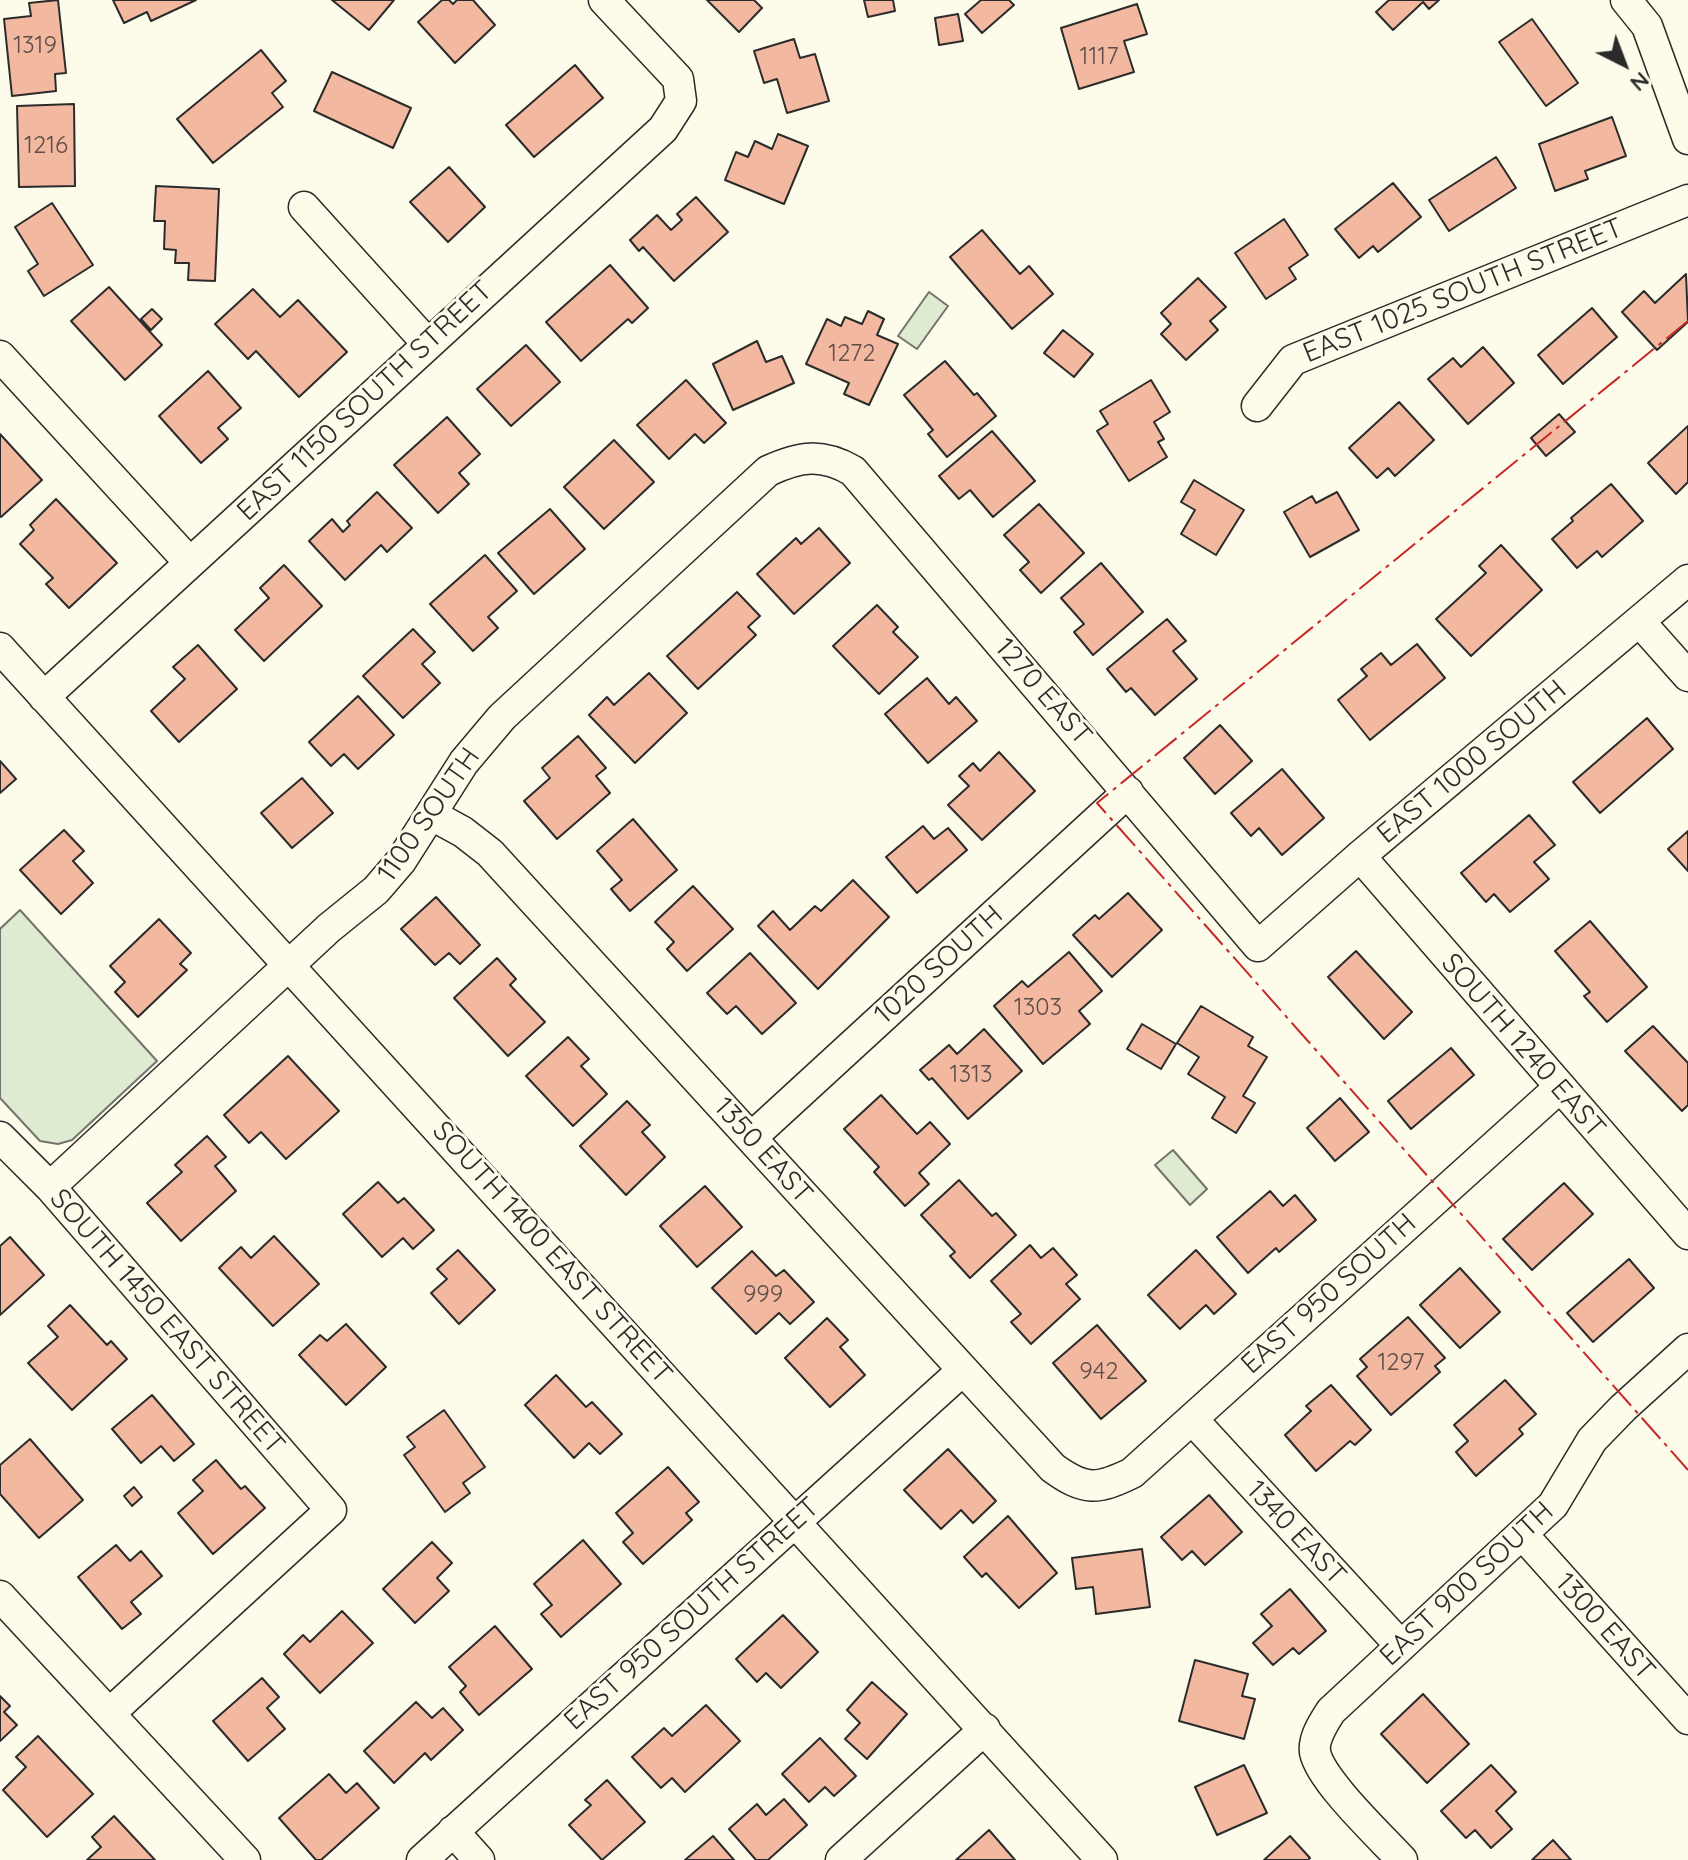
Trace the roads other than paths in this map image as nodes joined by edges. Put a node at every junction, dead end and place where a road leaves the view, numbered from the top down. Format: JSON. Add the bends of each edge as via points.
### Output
{"nodes":[{"id":1,"x":604,"y":0,"type":"edge"},
{"id":2,"x":1626,"y":0,"type":"edge"},
{"id":3,"x":1688,"y":139,"type":"edge"},
{"id":4,"x":1688,"y":200,"type":"edge"},
{"id":5,"x":304,"y":207,"type":"dead end"},
{"id":6,"x":427,"y":343,"type":"junction"},
{"id":7,"x":0,"y":356,"type":"edge"},
{"id":8,"x":1257,"y":406,"type":"dead end"},
{"id":9,"x":815,"y":458,"type":"joint"},
{"id":10,"x":190,"y":563,"type":"junction"},
{"id":11,"x":1688,"y":580,"type":"edge"},
{"id":12,"x":1640,"y":622,"type":"junction"},
{"id":13,"x":0,"y":648,"type":"edge"},
{"id":14,"x":1688,"y":676,"type":"edge"},
{"id":15,"x":44,"y":697,"type":"junction"},
{"id":16,"x":1128,"y":792,"type":"junction"},
{"id":17,"x":432,"y":815,"type":"junction"},
{"id":18,"x":1360,"y":856,"type":"junction"},
{"id":19,"x":1258,"y":946,"type":"joint"},
{"id":20,"x":290,"y":966,"type":"junction"},
{"id":21,"x":1559,"y":1088,"type":"junction"},
{"id":22,"x":0,"y":1137,"type":"edge"},
{"id":23,"x":751,"y":1138,"type":"junction"},
{"id":24,"x":50,"y":1187,"type":"junction"},
{"id":25,"x":1688,"y":1234,"type":"edge"},
{"id":26,"x":1688,"y":1349,"type":"edge"},
{"id":27,"x":963,"y":1370,"type":"junction"},
{"id":28,"x":1192,"y":1419,"type":"junction"},
{"id":29,"x":1093,"y":1486,"type":"joint"},
{"id":30,"x":795,"y":1520,"type":"junction"},
{"id":31,"x":1522,"y":1534,"type":"junction"},
{"id":32,"x":0,"y":1596,"type":"edge"},
{"id":33,"x":1401,"y":1646,"type":"junction"},
{"id":34,"x":110,"y":1713,"type":"junction"},
{"id":35,"x":1688,"y":1719,"type":"edge"},
{"id":36,"x":985,"y":1729,"type":"junction"},
{"id":37,"x":453,"y":1831,"type":"junction"},
{"id":38,"x":245,"y":1860,"type":"edge"},
{"id":39,"x":422,"y":1860,"type":"edge"},
{"id":40,"x":479,"y":1860,"type":"edge"},
{"id":41,"x":841,"y":1860,"type":"edge"},
{"id":42,"x":1102,"y":1860,"type":"edge"},
{"id":43,"x":1402,"y":1860,"type":"edge"}],
"edges":[{"from":1,"to":6,"type":"street","name":"EAST 1150 SOUTH STREET","via":[[678,79],[681,101],[663,129]]},
{"from":2,"to":3,"type":"street","via":[[1647,26]]},
{"from":4,"to":8,"type":"street","name":"EAST 1025 SOUTH STREET","via":[[1293,360]]},
{"from":5,"to":6,"type":"street"},
{"from":6,"to":10,"type":"street","name":"EAST 1150 SOUTH STREET"},
{"from":7,"to":10,"type":"street"},
{"from":9,"to":16,"type":"street","name":"1270 EAST","via":[[853,471]]},
{"from":9,"to":17,"type":"street","name":"1100 SOUTH","via":[[789,461],[768,471],[502,717],[464,762]]},
{"from":10,"to":15,"type":"street","name":"EAST 1150 SOUTH STREET"},
{"from":11,"to":12,"type":"street","name":"EAST 1000 SOUTH"},
{"from":12,"to":14,"type":"street"},
{"from":12,"to":18,"type":"street","name":"EAST 1000 SOUTH"},
{"from":13,"to":15,"type":"street","name":"SOUTH 1400 EAST STREET"},
{"from":15,"to":20,"type":"street","name":"SOUTH 1400 EAST STREET"},
{"from":16,"to":19,"type":"street","name":"1270 EAST"},
{"from":16,"to":23,"type":"street","name":"1020 SOUTH"},
{"from":17,"to":20,"type":"street","name":"1100 SOUTH","via":[[376,890]]},
{"from":17,"to":23,"type":"street","name":"1350 EAST","via":[[490,853]]},
{"from":18,"to":19,"type":"street","name":"EAST 1000 SOUTH"},
{"from":18,"to":21,"type":"street","name":"SOUTH 1240 EAST"},
{"from":20,"to":24,"type":"street","name":"1100 SOUTH"},
{"from":20,"to":30,"type":"street","name":"SOUTH 1400 EAST STREET"},
{"from":21,"to":25,"type":"street","name":"SOUTH 1240 EAST"},
{"from":21,"to":28,"type":"street","name":"EAST 950 SOUTH"},
{"from":22,"to":24,"type":"street","name":"SOUTH 1450 EAST STREET"},
{"from":23,"to":27,"type":"street","name":"1350 EAST"},
{"from":24,"to":34,"type":"street","name":"SOUTH 1450 EAST STREET","via":[[331,1510]]},
{"from":26,"to":31,"type":"street","name":"EAST 900 SOUTH","via":[[1592,1440],[1553,1505]]},
{"from":27,"to":29,"type":"street","name":"1350 EAST","via":[[1053,1468],[1074,1483]]},
{"from":27,"to":30,"type":"street","name":"EAST 950 SOUTH STREET"},
{"from":28,"to":29,"type":"street","name":"EAST 950 SOUTH","via":[[1132,1473]]},
{"from":28,"to":33,"type":"street","name":"1340 EAST"},
{"from":30,"to":36,"type":"street","name":"SOUTH 1400 EAST STREET"},
{"from":30,"to":37,"type":"street","name":"EAST 950 SOUTH STREET"},
{"from":31,"to":33,"type":"street","name":"EAST 900 SOUTH"},
{"from":31,"to":35,"type":"street","name":"1300 EAST"},
{"from":32,"to":34,"type":"street"},
{"from":33,"to":43,"type":"street","name":"EAST 900 SOUTH","via":[[1331,1711],[1315,1750],[1337,1789]]},
{"from":34,"to":38,"type":"street"},
{"from":36,"to":41,"type":"street"},
{"from":36,"to":42,"type":"street","name":"SOUTH 1400 EAST STREET"},
{"from":37,"to":39,"type":"street","name":"EAST 950 SOUTH STREET"},
{"from":37,"to":40,"type":"street"}]}
